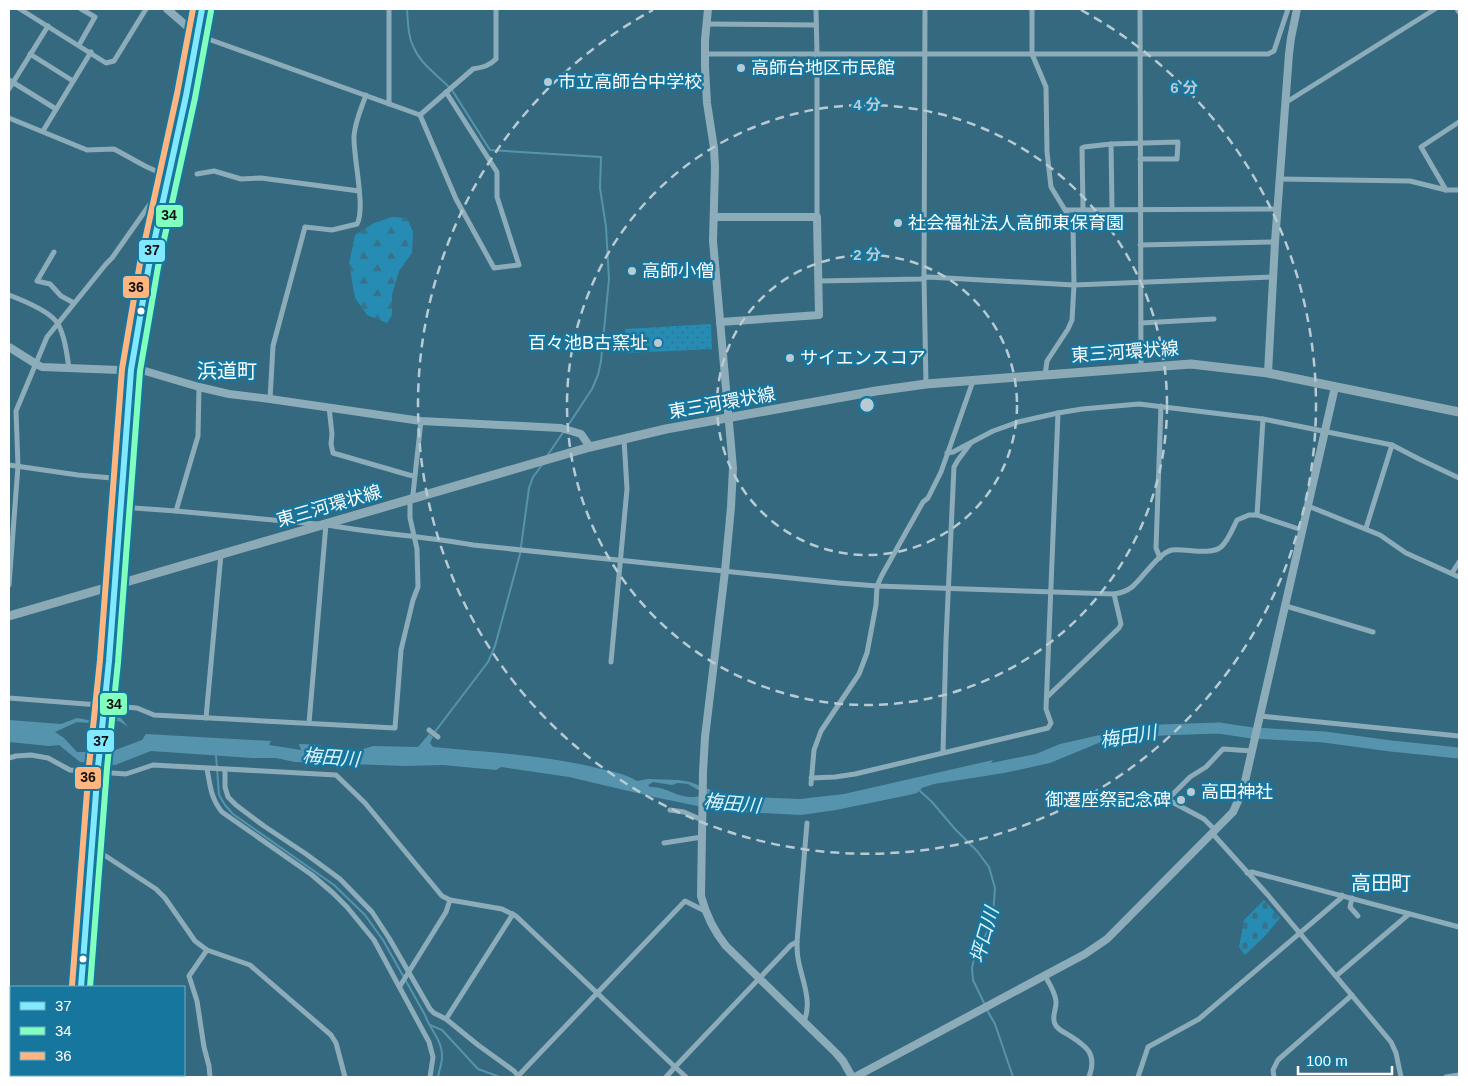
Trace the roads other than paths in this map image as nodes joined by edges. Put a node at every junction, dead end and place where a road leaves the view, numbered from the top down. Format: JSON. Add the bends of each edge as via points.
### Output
{"nodes":[{"id":1,"x":20,"y":9,"type":"edge"},
{"id":2,"x":82,"y":9,"type":"edge"},
{"id":3,"x":146,"y":9,"type":"edge"},
{"id":4,"x":168,"y":9,"type":"edge"},
{"id":5,"x":202,"y":9,"type":"edge"},
{"id":6,"x":389,"y":9,"type":"edge"},
{"id":7,"x":496,"y":9,"type":"edge"},
{"id":8,"x":708,"y":9,"type":"edge"},
{"id":9,"x":816,"y":9,"type":"edge"},
{"id":10,"x":925,"y":9,"type":"edge"},
{"id":11,"x":1032,"y":9,"type":"edge"},
{"id":12,"x":1140,"y":9,"type":"edge"},
{"id":13,"x":1288,"y":9,"type":"edge"},
{"id":14,"x":1298,"y":9,"type":"edge"},
{"id":15,"x":1435,"y":9,"type":"edge"},
{"id":16,"x":707,"y":24,"type":"junction"},
{"id":17,"x":816,"y":25,"type":"junction"},
{"id":18,"x":48,"y":26,"type":"junction"},
{"id":19,"x":197,"y":35,"type":"junction"},
{"id":20,"x":79,"y":45,"type":"junction"},
{"id":21,"x":91,"y":52,"type":"junction"},
{"id":22,"x":925,"y":53,"type":"junction"},
{"id":23,"x":1140,"y":53,"type":"junction"},
{"id":24,"x":30,"y":54,"type":"junction"},
{"id":25,"x":705,"y":54,"type":"junction"},
{"id":26,"x":817,"y":54,"type":"junction"},
{"id":27,"x":1032,"y":54,"type":"junction"},
{"id":28,"x":11,"y":81,"type":"edge"},
{"id":29,"x":73,"y":81,"type":"junction"},
{"id":30,"x":9,"y":89,"type":"edge"},
{"id":31,"x":446,"y":92,"type":"junction"},
{"id":32,"x":366,"y":95,"type":"junction"},
{"id":33,"x":1285,"y":103,"type":"junction"},
{"id":34,"x":389,"y":104,"type":"junction"},
{"id":35,"x":56,"y":109,"type":"junction"},
{"id":36,"x":420,"y":115,"type":"junction"},
{"id":37,"x":9,"y":118,"type":"edge"},
{"id":38,"x":1459,"y":122,"type":"edge"},
{"id":39,"x":43,"y":131,"type":"junction"},
{"id":40,"x":1140,"y":142,"type":"junction"},
{"id":41,"x":1111,"y":144,"type":"junction"},
{"id":42,"x":1140,"y":159,"type":"junction"},
{"id":43,"x":196,"y":174,"type":"dead end"},
{"id":44,"x":169,"y":177,"type":"junction"},
{"id":45,"x":1280,"y":179,"type":"junction"},
{"id":46,"x":167,"y":188,"type":"junction"},
{"id":47,"x":359,"y":190,"type":"junction"},
{"id":48,"x":1446,"y":190,"type":"junction"},
{"id":49,"x":1459,"y":190,"type":"edge"},
{"id":50,"x":1112,"y":208,"type":"junction"},
{"id":51,"x":1083,"y":209,"type":"junction"},
{"id":52,"x":1140,"y":209,"type":"junction"},
{"id":53,"x":1278,"y":209,"type":"junction"},
{"id":54,"x":1066,"y":210,"type":"junction"},
{"id":55,"x":714,"y":217,"type":"junction"},
{"id":56,"x":817,"y":217,"type":"junction"},
{"id":57,"x":1275,"y":242,"type":"junction"},
{"id":58,"x":1140,"y":245,"type":"junction"},
{"id":59,"x":54,"y":252,"type":"dead end"},
{"id":60,"x":1274,"y":277,"type":"junction"},
{"id":61,"x":924,"y":278,"type":"junction"},
{"id":62,"x":819,"y":281,"type":"junction"},
{"id":63,"x":1140,"y":282,"type":"junction"},
{"id":64,"x":1074,"y":285,"type":"junction"},
{"id":65,"x":9,"y":295,"type":"edge"},
{"id":66,"x":74,"y":303,"type":"junction"},
{"id":67,"x":1214,"y":319,"type":"dead end"},
{"id":68,"x":720,"y":322,"type":"junction"},
{"id":69,"x":1141,"y":323,"type":"junction"},
{"id":70,"x":57,"y":324,"type":"junction"},
{"id":71,"x":9,"y":347,"type":"edge"},
{"id":72,"x":36,"y":364,"type":"junction"},
{"id":73,"x":69,"y":368,"type":"junction"},
{"id":74,"x":1141,"y":368,"type":"junction"},
{"id":75,"x":131,"y":370,"type":"junction"},
{"id":76,"x":1268,"y":373,"type":"junction"},
{"id":77,"x":1046,"y":375,"type":"junction"},
{"id":78,"x":974,"y":380,"type":"junction"},
{"id":79,"x":926,"y":384,"type":"junction"},
{"id":80,"x":199,"y":387,"type":"junction"},
{"id":81,"x":1335,"y":387,"type":"junction"},
{"id":82,"x":270,"y":399,"type":"junction"},
{"id":83,"x":1161,"y":406,"type":"junction"},
{"id":84,"x":329,"y":407,"type":"junction"},
{"id":85,"x":1058,"y":412,"type":"junction"},
{"id":86,"x":1459,"y":412,"type":"edge"},
{"id":87,"x":728,"y":418,"type":"junction"},
{"id":88,"x":1263,"y":419,"type":"junction"},
{"id":89,"x":421,"y":421,"type":"junction"},
{"id":90,"x":1325,"y":431,"type":"junction"},
{"id":91,"x":624,"y":439,"type":"junction"},
{"id":92,"x":972,"y":442,"type":"junction"},
{"id":93,"x":1392,"y":445,"type":"junction"},
{"id":94,"x":590,"y":447,"type":"junction"},
{"id":95,"x":947,"y":453,"type":"junction"},
{"id":96,"x":9,"y":465,"type":"edge"},
{"id":97,"x":18,"y":466,"type":"junction"},
{"id":98,"x":414,"y":476,"type":"junction"},
{"id":99,"x":1459,"y":478,"type":"edge"},
{"id":100,"x":123,"y":479,"type":"junction"},
{"id":101,"x":410,"y":500,"type":"junction"},
{"id":102,"x":1308,"y":506,"type":"junction"},
{"id":103,"x":120,"y":507,"type":"junction"},
{"id":104,"x":176,"y":511,"type":"junction"},
{"id":105,"x":1257,"y":516,"type":"junction"},
{"id":106,"x":326,"y":524,"type":"junction"},
{"id":107,"x":1366,"y":528,"type":"junction"},
{"id":108,"x":1302,"y":530,"type":"junction"},
{"id":109,"x":414,"y":536,"type":"junction"},
{"id":110,"x":221,"y":554,"type":"junction"},
{"id":111,"x":1160,"y":558,"type":"junction"},
{"id":112,"x":622,"y":560,"type":"junction"},
{"id":113,"x":1459,"y":562,"type":"edge"},
{"id":114,"x":725,"y":571,"type":"junction"},
{"id":115,"x":1452,"y":573,"type":"junction"},
{"id":116,"x":1459,"y":577,"type":"edge"},
{"id":117,"x":114,"y":584,"type":"junction"},
{"id":118,"x":9,"y":585,"type":"edge"},
{"id":119,"x":876,"y":586,"type":"junction"},
{"id":120,"x":949,"y":588,"type":"junction"},
{"id":121,"x":1052,"y":592,"type":"junction"},
{"id":122,"x":1114,"y":594,"type":"junction"},
{"id":123,"x":1286,"y":606,"type":"junction"},
{"id":124,"x":9,"y":616,"type":"edge"},
{"id":125,"x":1372,"y":632,"type":"dead end"},
{"id":126,"x":611,"y":662,"type":"dead end"},
{"id":127,"x":1047,"y":697,"type":"junction"},
{"id":128,"x":9,"y":698,"type":"edge"},
{"id":129,"x":104,"y":709,"type":"junction"},
{"id":130,"x":1260,"y":716,"type":"junction"},
{"id":131,"x":206,"y":718,"type":"junction"},
{"id":132,"x":309,"y":723,"type":"junction"},
{"id":133,"x":429,"y":730,"type":"dead end"},
{"id":134,"x":1459,"y":736,"type":"edge"},
{"id":135,"x":438,"y":737,"type":"dead end"},
{"id":136,"x":1252,"y":751,"type":"junction"},
{"id":137,"x":943,"y":752,"type":"junction"},
{"id":138,"x":9,"y":758,"type":"edge"},
{"id":139,"x":97,"y":769,"type":"junction"},
{"id":140,"x":207,"y":769,"type":"junction"},
{"id":141,"x":220,"y":770,"type":"junction"},
{"id":142,"x":670,"y":810,"type":"dead end"},
{"id":143,"x":702,"y":820,"type":"junction"},
{"id":144,"x":807,"y":823,"type":"dead end"},
{"id":145,"x":1214,"y":832,"type":"junction"},
{"id":146,"x":702,"y":837,"type":"junction"},
{"id":147,"x":664,"y":843,"type":"dead end"},
{"id":148,"x":92,"y":846,"type":"junction"},
{"id":149,"x":1247,"y":873,"type":"junction"},
{"id":150,"x":1342,"y":896,"type":"junction"},
{"id":151,"x":1352,"y":898,"type":"junction"},
{"id":152,"x":450,"y":900,"type":"junction"},
{"id":153,"x":705,"y":911,"type":"junction"},
{"id":154,"x":513,"y":914,"type":"junction"},
{"id":155,"x":1409,"y":914,"type":"junction"},
{"id":156,"x":1358,"y":916,"type":"dead end"},
{"id":157,"x":1459,"y":927,"type":"edge"},
{"id":158,"x":1300,"y":934,"type":"junction"},
{"id":159,"x":796,"y":942,"type":"junction"},
{"id":160,"x":207,"y":950,"type":"junction"},
{"id":161,"x":409,"y":973,"type":"junction"},
{"id":162,"x":1045,"y":976,"type":"junction"},
{"id":163,"x":1336,"y":976,"type":"junction"},
{"id":164,"x":760,"y":978,"type":"junction"},
{"id":165,"x":81,"y":986,"type":"edge"},
{"id":166,"x":400,"y":986,"type":"junction"},
{"id":167,"x":598,"y":993,"type":"junction"},
{"id":168,"x":1352,"y":995,"type":"junction"},
{"id":169,"x":446,"y":1019,"type":"junction"},
{"id":170,"x":804,"y":1021,"type":"junction"},
{"id":171,"x":675,"y":1067,"type":"junction"},
{"id":172,"x":1459,"y":1075,"type":"edge"},
{"id":173,"x":210,"y":1077,"type":"edge"},
{"id":174,"x":345,"y":1077,"type":"edge"},
{"id":175,"x":430,"y":1077,"type":"edge"},
{"id":176,"x":519,"y":1077,"type":"edge"},
{"id":177,"x":666,"y":1077,"type":"edge"},
{"id":178,"x":686,"y":1077,"type":"edge"},
{"id":179,"x":853,"y":1077,"type":"edge"},
{"id":180,"x":1089,"y":1077,"type":"edge"},
{"id":181,"x":1138,"y":1077,"type":"edge"},
{"id":182,"x":1274,"y":1077,"type":"edge"},
{"id":183,"x":1401,"y":1077,"type":"edge"},
{"id":184,"x":1446,"y":1077,"type":"edge"}],
"edges":[{"from":1,"to":18,"type":"street"},
{"from":2,"to":20,"type":"street","via":[[95,17]]},
{"from":3,"to":21,"type":"street","via":[[114,62],[106,63]]},
{"from":4,"to":19,"type":"street"},
{"from":5,"to":19,"type":"main road"},
{"from":6,"to":34,"type":"street"},
{"from":7,"to":31,"type":"street","via":[[496,59],[473,69]]},
{"from":8,"to":16,"type":"street"},
{"from":9,"to":17,"type":"street"},
{"from":10,"to":22,"type":"street"},
{"from":11,"to":27,"type":"street"},
{"from":12,"to":23,"type":"street"},
{"from":13,"to":23,"type":"street","via":[[1274,51],[1268,54]]},
{"from":14,"to":33,"type":"street","via":[[1290,38]]},
{"from":15,"to":33,"type":"street"},
{"from":16,"to":17,"type":"street"},
{"from":16,"to":25,"type":"street"},
{"from":17,"to":26,"type":"street"},
{"from":18,"to":20,"type":"street"},
{"from":18,"to":24,"type":"street"},
{"from":19,"to":32,"type":"street"},
{"from":19,"to":44,"type":"main road"},
{"from":20,"to":21,"type":"street"},
{"from":21,"to":29,"type":"street"},
{"from":22,"to":26,"type":"street"},
{"from":22,"to":27,"type":"street"},
{"from":22,"to":61,"type":"street"},
{"from":23,"to":27,"type":"street"},
{"from":23,"to":40,"type":"street"},
{"from":24,"to":28,"type":"street"},
{"from":24,"to":29,"type":"street"},
{"from":25,"to":26,"type":"street"},
{"from":25,"to":55,"type":"street","via":[[715,168]]},
{"from":26,"to":56,"type":"street"},
{"from":27,"to":54,"type":"street","via":[[1046,87],[1051,187]]},
{"from":28,"to":30,"type":"street"},
{"from":28,"to":35,"type":"street"},
{"from":29,"to":35,"type":"street"},
{"from":31,"to":36,"type":"street"},
{"from":31,"to":36,"type":"street","via":[[497,172],[497,197],[518,265],[494,268],[456,199]]},
{"from":32,"to":34,"type":"street"},
{"from":32,"to":47,"type":"street","via":[[354,137]]},
{"from":33,"to":45,"type":"street"},
{"from":34,"to":36,"type":"street"},
{"from":35,"to":39,"type":"street"},
{"from":37,"to":39,"type":"street"},
{"from":38,"to":48,"type":"street","via":[[1420,147]]},
{"from":39,"to":44,"type":"street","via":[[87,150],[114,149]]},
{"from":40,"to":41,"type":"street"},
{"from":40,"to":42,"type":"street"},
{"from":40,"to":42,"type":"street","via":[[1178,142],[1177,159]]},
{"from":41,"to":50,"type":"street"},
{"from":41,"to":51,"type":"street","via":[[1082,148]]},
{"from":42,"to":52,"type":"street"},
{"from":43,"to":47,"type":"street","via":[[214,171],[241,179],[261,178]]},
{"from":44,"to":46,"type":"main road"},
{"from":45,"to":48,"type":"street","via":[[1410,181]]},
{"from":45,"to":53,"type":"street"},
{"from":46,"to":66,"type":"street","via":[[155,198],[112,258]]},
{"from":46,"to":75,"type":"main road","via":[[149,265]]},
{"from":47,"to":82,"type":"street","via":[[360,219],[357,224],[332,230],[305,227],[272,346]]},
{"from":48,"to":49,"type":"street"},
{"from":50,"to":51,"type":"street"},
{"from":50,"to":52,"type":"street"},
{"from":51,"to":54,"type":"street"},
{"from":52,"to":53,"type":"street"},
{"from":52,"to":58,"type":"street"},
{"from":53,"to":57,"type":"street"},
{"from":54,"to":64,"type":"street","via":[[1073,225]]},
{"from":55,"to":56,"type":"street"},
{"from":55,"to":68,"type":"street"},
{"from":56,"to":62,"type":"street"},
{"from":57,"to":58,"type":"street"},
{"from":57,"to":60,"type":"street"},
{"from":58,"to":63,"type":"street"},
{"from":59,"to":66,"type":"street","via":[[37,281],[50,284],[61,296]]},
{"from":60,"to":63,"type":"street"},
{"from":60,"to":76,"type":"street"},
{"from":61,"to":62,"type":"street"},
{"from":61,"to":64,"type":"street"},
{"from":61,"to":79,"type":"street"},
{"from":62,"to":68,"type":"street","via":[[819,315]]},
{"from":63,"to":64,"type":"street"},
{"from":63,"to":69,"type":"street"},
{"from":64,"to":77,"type":"street","via":[[1072,320],[1046,361]]},
{"from":65,"to":70,"type":"street","via":[[43,311]]},
{"from":66,"to":70,"type":"street"},
{"from":67,"to":69,"type":"street"},
{"from":68,"to":87,"type":"street"},
{"from":69,"to":74,"type":"street"},
{"from":70,"to":72,"type":"street","via":[[47,337]]},
{"from":70,"to":73,"type":"street","via":[[64,340]]},
{"from":71,"to":72,"type":"street"},
{"from":72,"to":73,"type":"street"},
{"from":72,"to":97,"type":"street","via":[[16,411]]},
{"from":73,"to":75,"type":"street"},
{"from":74,"to":76,"type":"main road","name":"東三河環状線","via":[[1191,364]]},
{"from":74,"to":77,"type":"main road","name":"東三河環状線"},
{"from":75,"to":80,"type":"street"},
{"from":75,"to":100,"type":"main road"},
{"from":76,"to":81,"type":"main road","name":"東三河環状線"},
{"from":77,"to":78,"type":"main road","name":"東三河環状線"},
{"from":78,"to":79,"type":"main road","name":"東三河環状線"},
{"from":78,"to":95,"type":"street"},
{"from":79,"to":87,"type":"main road","name":"東三河環状線"},
{"from":80,"to":82,"type":"street"},
{"from":80,"to":104,"type":"street","via":[[198,436]]},
{"from":81,"to":86,"type":"main road","name":"東三河環状線"},
{"from":81,"to":90,"type":"street"},
{"from":82,"to":84,"type":"street"},
{"from":83,"to":85,"type":"street","via":[[1139,404]]},
{"from":83,"to":88,"type":"street"},
{"from":83,"to":111,"type":"street","via":[[1156,548]]},
{"from":84,"to":89,"type":"street"},
{"from":84,"to":98,"type":"street","via":[[332,453]]},
{"from":85,"to":92,"type":"street","via":[[1018,422]]},
{"from":85,"to":121,"type":"street"},
{"from":87,"to":91,"type":"main road","name":"東三河環状線"},
{"from":87,"to":114,"type":"street","via":[[733,487]]},
{"from":88,"to":90,"type":"street"},
{"from":88,"to":105,"type":"street"},
{"from":89,"to":94,"type":"street","via":[[561,428],[580,434]]},
{"from":89,"to":98,"type":"street"},
{"from":90,"to":93,"type":"street"},
{"from":90,"to":102,"type":"street"},
{"from":91,"to":94,"type":"main road","name":"東三河環状線"},
{"from":91,"to":112,"type":"street","via":[[627,489]]},
{"from":92,"to":95,"type":"street"},
{"from":92,"to":120,"type":"street","via":[[954,468]]},
{"from":93,"to":99,"type":"street"},
{"from":93,"to":107,"type":"street"},
{"from":94,"to":101,"type":"main road","name":"東三河環状線"},
{"from":95,"to":119,"type":"street","via":[[928,498]]},
{"from":96,"to":97,"type":"street"},
{"from":97,"to":100,"type":"street"},
{"from":97,"to":118,"type":"street"},
{"from":98,"to":101,"type":"street"},
{"from":100,"to":103,"type":"main road"},
{"from":101,"to":106,"type":"main road","name":"東三河環状線"},
{"from":101,"to":109,"type":"street"},
{"from":102,"to":107,"type":"street"},
{"from":102,"to":108,"type":"street"},
{"from":103,"to":104,"type":"street"},
{"from":103,"to":117,"type":"main road"},
{"from":104,"to":106,"type":"street"},
{"from":105,"to":108,"type":"street"},
{"from":105,"to":111,"type":"street","via":[[1249,515],[1237,520],[1217,550],[1170,550]]},
{"from":106,"to":109,"type":"street"},
{"from":106,"to":110,"type":"main road","name":"東三河環状線"},
{"from":106,"to":132,"type":"street"},
{"from":107,"to":115,"type":"street","via":[[1406,553]]},
{"from":108,"to":123,"type":"street"},
{"from":109,"to":112,"type":"street"},
{"from":109,"to":132,"type":"street","via":[[418,587],[401,650],[395,728]]},
{"from":110,"to":117,"type":"main road","name":"東三河環状線"},
{"from":110,"to":131,"type":"street"},
{"from":111,"to":122,"type":"street","via":[[1132,588]]},
{"from":112,"to":114,"type":"street"},
{"from":112,"to":126,"type":"street"},
{"from":113,"to":115,"type":"street"},
{"from":114,"to":119,"type":"street"},
{"from":114,"to":143,"type":"street","via":[[705,737]]},
{"from":115,"to":116,"type":"street"},
{"from":117,"to":124,"type":"main road","name":"東三河環状線"},
{"from":117,"to":129,"type":"main road"},
{"from":119,"to":120,"type":"street"},
{"from":119,"to":137,"type":"street","via":[[876,605],[867,653],[859,674],[821,731],[814,750],[811,781],[855,774]]},
{"from":120,"to":121,"type":"street"},
{"from":120,"to":137,"type":"street"},
{"from":121,"to":122,"type":"street"},
{"from":121,"to":127,"type":"street"},
{"from":122,"to":127,"type":"street","via":[[1121,624],[1119,628]]},
{"from":123,"to":125,"type":"street"},
{"from":123,"to":130,"type":"street"},
{"from":127,"to":137,"type":"street","via":[[1046,709],[1051,723],[1048,728]]},
{"from":128,"to":129,"type":"street"},
{"from":129,"to":131,"type":"street","via":[[137,708],[154,715]]},
{"from":129,"to":139,"type":"main road"},
{"from":130,"to":134,"type":"street"},
{"from":130,"to":136,"type":"street"},
{"from":131,"to":132,"type":"street"},
{"from":133,"to":135,"type":"street"},
{"from":136,"to":145,"type":"street","via":[[1243,790],[1233,812]]},
{"from":136,"to":145,"type":"street","via":[[1223,749],[1206,768],[1190,776],[1170,797],[1174,803],[1204,819]]},
{"from":138,"to":139,"type":"street","via":[[48,758],[70,770]]},
{"from":139,"to":140,"type":"street","via":[[126,774],[153,765]]},
{"from":139,"to":148,"type":"main road"},
{"from":140,"to":141,"type":"street"},
{"from":140,"to":166,"type":"street","via":[[213,798],[222,812],[334,893],[374,940]]},
{"from":141,"to":152,"type":"street","via":[[336,775],[364,803],[442,896]]},
{"from":141,"to":161,"type":"street","via":[[228,797],[236,805],[340,879],[372,912]]},
{"from":142,"to":143,"type":"street"},
{"from":143,"to":146,"type":"street"},
{"from":144,"to":159,"type":"street"},
{"from":145,"to":149,"type":"street"},
{"from":145,"to":162,"type":"street","via":[[1107,939]]},
{"from":146,"to":147,"type":"street"},
{"from":146,"to":153,"type":"street","via":[[700,885]]},
{"from":148,"to":160,"type":"street","via":[[156,889],[195,941]]},
{"from":148,"to":165,"type":"main road"},
{"from":149,"to":150,"type":"street"},
{"from":149,"to":158,"type":"street"},
{"from":150,"to":151,"type":"street"},
{"from":150,"to":158,"type":"street"},
{"from":151,"to":155,"type":"street"},
{"from":151,"to":156,"type":"street","via":[[1350,907]]},
{"from":152,"to":154,"type":"street"},
{"from":152,"to":161,"type":"street"},
{"from":153,"to":164,"type":"street","via":[[719,937]]},
{"from":153,"to":167,"type":"street","via":[[685,901]]},
{"from":154,"to":167,"type":"street"},
{"from":154,"to":169,"type":"street"},
{"from":155,"to":157,"type":"street"},
{"from":155,"to":163,"type":"street"},
{"from":158,"to":163,"type":"street"},
{"from":158,"to":181,"type":"street","via":[[1199,1019],[1148,1047]]},
{"from":159,"to":164,"type":"street"},
{"from":159,"to":170,"type":"street","via":[[807,994]]},
{"from":160,"to":173,"type":"street","via":[[189,976],[198,1001]]},
{"from":160,"to":174,"type":"street","via":[[250,965],[330,1035],[336,1043]]},
{"from":161,"to":166,"type":"street"},
{"from":161,"to":169,"type":"street","via":[[430,1009]]},
{"from":162,"to":179,"type":"street"},
{"from":162,"to":180,"type":"street","via":[[1057,1003],[1054,1024],[1090,1052],[1092,1069]]},
{"from":163,"to":168,"type":"street"},
{"from":164,"to":170,"type":"street"},
{"from":164,"to":171,"type":"street"},
{"from":166,"to":175,"type":"street","via":[[432,1050]]},
{"from":167,"to":171,"type":"street"},
{"from":167,"to":176,"type":"street"},
{"from":168,"to":182,"type":"street","via":[[1278,1060],[1273,1070]]},
{"from":168,"to":183,"type":"street","via":[[1391,1042]]},
{"from":169,"to":176,"type":"street"},
{"from":170,"to":179,"type":"street","via":[[836,1053]]},
{"from":171,"to":177,"type":"street"},
{"from":171,"to":178,"type":"street"},
{"from":172,"to":184,"type":"street"}]}
